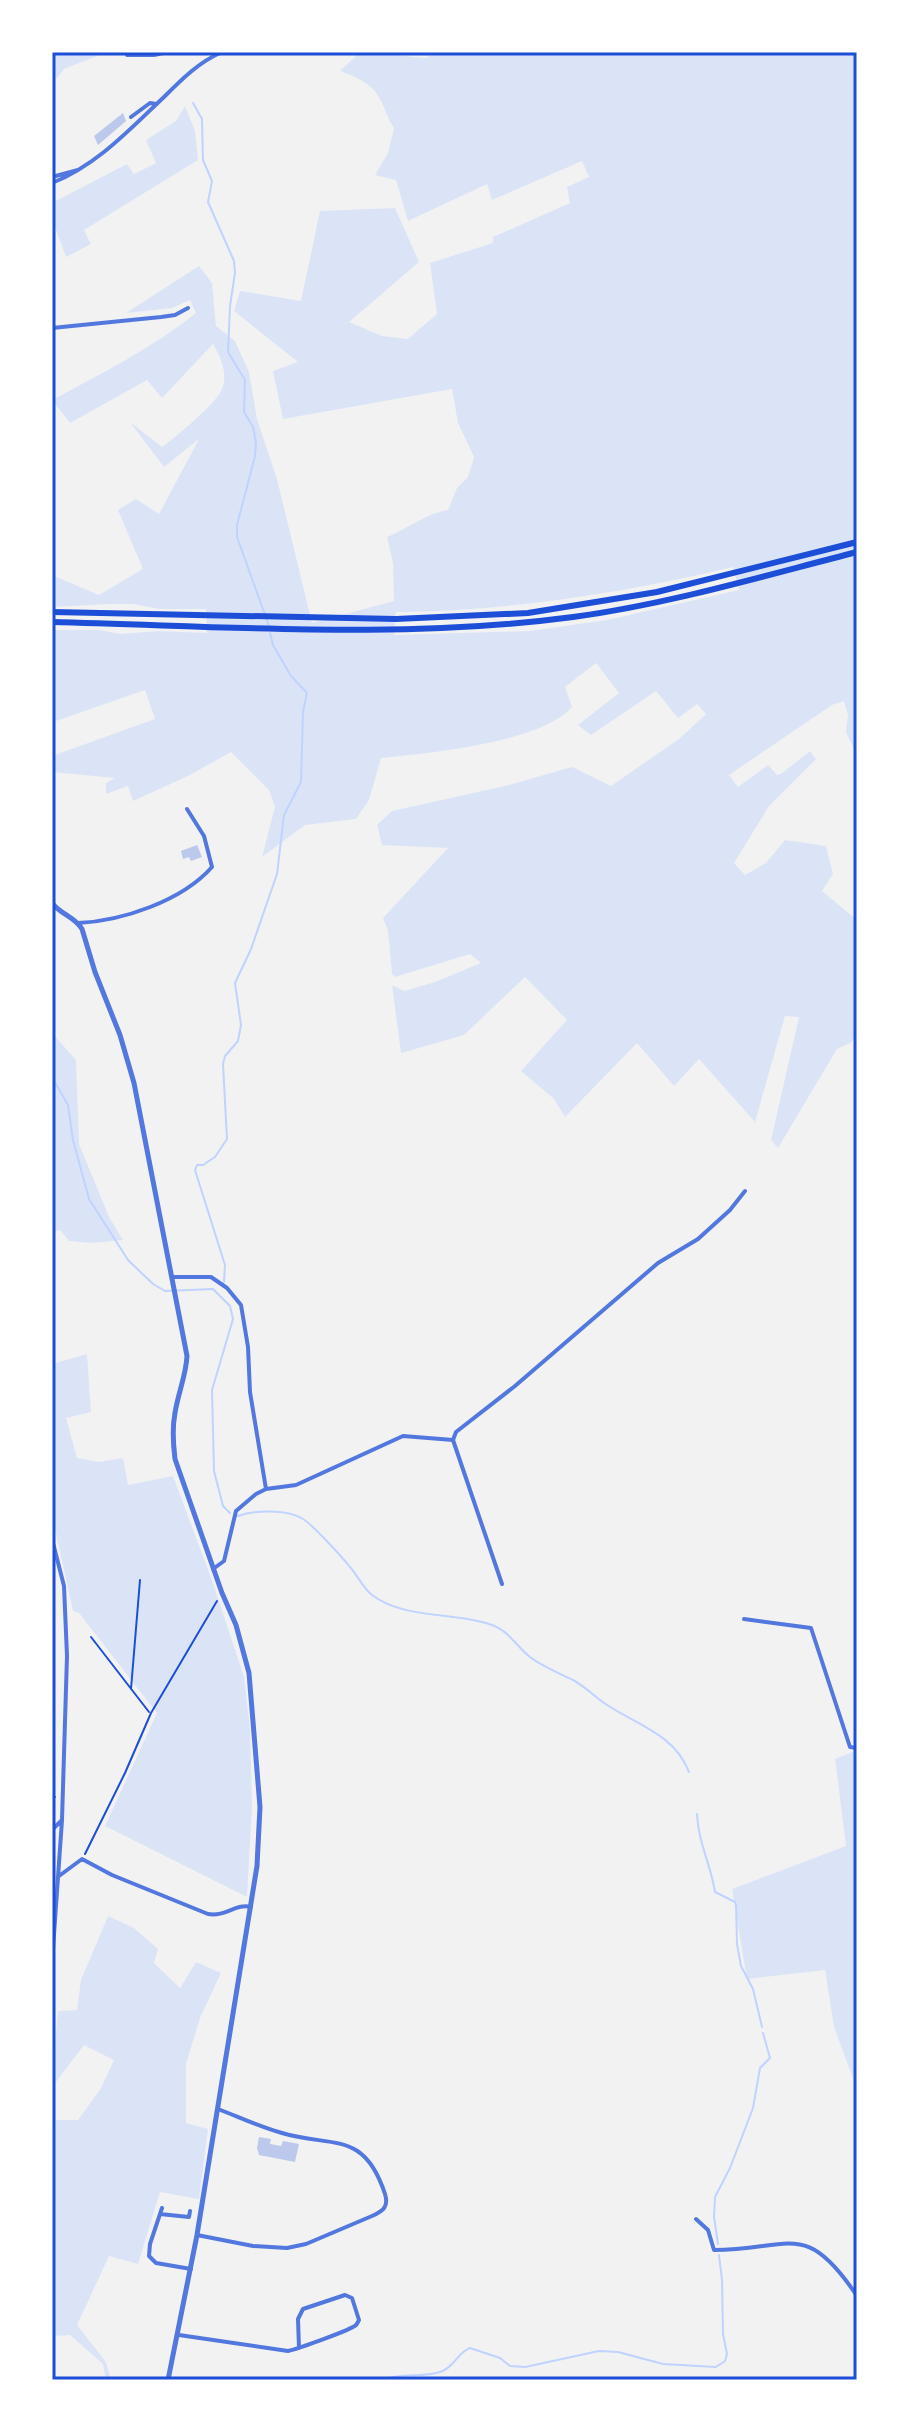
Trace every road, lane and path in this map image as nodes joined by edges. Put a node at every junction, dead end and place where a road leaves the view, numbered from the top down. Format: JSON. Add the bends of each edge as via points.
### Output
{"nodes":[{"id":1,"x":168,"y":52,"type":"edge"},
{"id":2,"x":207,"y":52,"type":"edge"},
{"id":3,"x":222,"y":52,"type":"edge"},
{"id":4,"x":127,"y":55,"type":"dead end"},
{"id":5,"x":212,"y":57,"type":"junction"},
{"id":6,"x":156,"y":104,"type":"junction"},
{"id":7,"x":131,"y":117,"type":"dead end"},
{"id":8,"x":80,"y":170,"type":"junction"},
{"id":9,"x":52,"y":177,"type":"edge"},
{"id":10,"x":52,"y":183,"type":"edge"},
{"id":11,"x":188,"y":308,"type":"dead end"},
{"id":12,"x":52,"y":328,"type":"edge"},
{"id":13,"x":857,"y":542,"type":"edge"},
{"id":14,"x":857,"y":552,"type":"edge"},
{"id":15,"x":52,"y":612,"type":"edge"},
{"id":16,"x":52,"y":622,"type":"edge"},
{"id":17,"x":187,"y":809,"type":"dead end"},
{"id":18,"x":52,"y":903,"type":"edge"},
{"id":19,"x":78,"y":923,"type":"junction"},
{"id":20,"x":745,"y":1191,"type":"dead end"},
{"id":21,"x":173,"y":1277,"type":"junction"},
{"id":22,"x":453,"y":1440,"type":"junction"},
{"id":23,"x":266,"y":1489,"type":"junction"},
{"id":24,"x":52,"y":1539,"type":"edge"},
{"id":25,"x":213,"y":1569,"type":"junction"},
{"id":26,"x":140,"y":1580,"type":"dead end"},
{"id":27,"x":502,"y":1584,"type":"dead end"},
{"id":28,"x":222,"y":1593,"type":"junction"},
{"id":29,"x":744,"y":1619,"type":"dead end"},
{"id":30,"x":91,"y":1637,"type":"dead end"},
{"id":31,"x":131,"y":1689,"type":"junction"},
{"id":32,"x":151,"y":1713,"type":"junction"},
{"id":33,"x":857,"y":1748,"type":"edge"},
{"id":34,"x":62,"y":1820,"type":"junction"},
{"id":35,"x":52,"y":1830,"type":"edge"},
{"id":36,"x":82,"y":1859,"type":"junction"},
{"id":37,"x":59,"y":1876,"type":"junction"},
{"id":38,"x":251,"y":1907,"type":"junction"},
{"id":39,"x":52,"y":1963,"type":"edge"},
{"id":40,"x":218,"y":2109,"type":"junction"},
{"id":41,"x":162,"y":2208,"type":"dead end"},
{"id":42,"x":190,"y":2211,"type":"dead end"},
{"id":43,"x":160,"y":2214,"type":"junction"},
{"id":44,"x":696,"y":2219,"type":"dead end"},
{"id":45,"x":197,"y":2235,"type":"junction"},
{"id":46,"x":191,"y":2269,"type":"junction"},
{"id":47,"x":857,"y":2296,"type":"edge"},
{"id":48,"x":179,"y":2335,"type":"junction"},
{"id":49,"x":299,"y":2348,"type":"junction"},
{"id":50,"x":168,"y":2380,"type":"edge"}],
"edges":[{"from":1,"to":4,"type":"street"},
{"from":2,"to":5,"type":"street"},
{"from":3,"to":5,"type":"street"},
{"from":5,"to":6,"type":"street"},
{"from":6,"to":7,"type":"street"},
{"from":6,"to":8,"type":"street"},
{"from":8,"to":9,"type":"street"},
{"from":8,"to":10,"type":"street"},
{"from":11,"to":12,"type":"street","via":[[175,315]]},
{"from":13,"to":15,"type":"highway","via":[[572,607],[494,615],[396,619]]},
{"from":14,"to":16,"type":"highway","via":[[659,602],[483,626],[394,630]]},
{"from":17,"to":19,"type":"street","via":[[204,836],[209,871],[144,909],[110,921]]},
{"from":18,"to":19,"type":"street"},
{"from":19,"to":21,"type":"street","via":[[134,1083]]},
{"from":20,"to":22,"type":"street","via":[[698,1239],[658,1263],[456,1432]]},
{"from":21,"to":23,"type":"street","via":[[211,1277],[241,1305]]},
{"from":21,"to":25,"type":"street","via":[[187,1356],[175,1412],[175,1459]]},
{"from":22,"to":23,"type":"street","via":[[403,1436],[296,1485]]},
{"from":22,"to":27,"type":"street"},
{"from":23,"to":25,"type":"street","via":[[236,1511],[224,1561]]},
{"from":24,"to":34,"type":"street","via":[[67,1621]]},
{"from":25,"to":28,"type":"street"},
{"from":26,"to":31,"type":"path"},
{"from":28,"to":32,"type":"path"},
{"from":28,"to":38,"type":"street","via":[[244,1653],[253,1699],[260,1807]]},
{"from":29,"to":33,"type":"street","via":[[811,1628],[850,1747]]},
{"from":30,"to":31,"type":"path"},
{"from":31,"to":32,"type":"path"},
{"from":32,"to":36,"type":"path"},
{"from":34,"to":35,"type":"street"},
{"from":34,"to":37,"type":"street"},
{"from":36,"to":37,"type":"street"},
{"from":36,"to":38,"type":"street","via":[[208,1914]]},
{"from":37,"to":39,"type":"street"},
{"from":38,"to":40,"type":"street"},
{"from":40,"to":45,"type":"street"},
{"from":40,"to":45,"type":"street","via":[[283,2134],[357,2150],[377,2174],[386,2205],[372,2216],[295,2247],[266,2248]]},
{"from":41,"to":43,"type":"street"},
{"from":42,"to":43,"type":"street","via":[[189,2217]]},
{"from":43,"to":46,"type":"street","via":[[149,2256],[156,2263]]},
{"from":44,"to":47,"type":"street","via":[[708,2230],[714,2250],[804,2245],[836,2266]]},
{"from":45,"to":46,"type":"street"},
{"from":46,"to":48,"type":"street"},
{"from":48,"to":49,"type":"street","via":[[281,2351]]},
{"from":48,"to":50,"type":"street"},
{"from":49,"to":49,"type":"street","via":[[356,2325],[352,2298],[345,2295],[303,2309]]}]}
